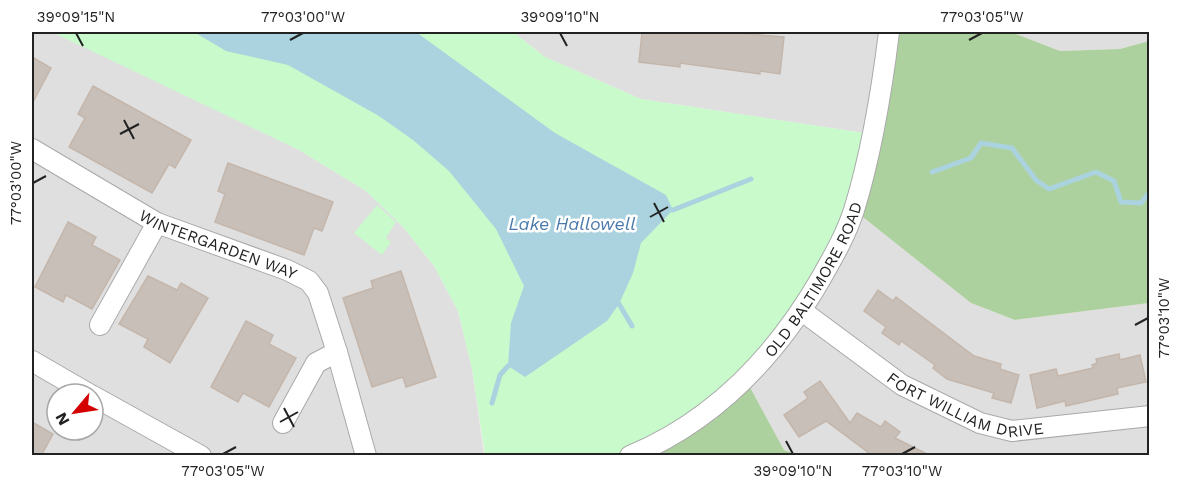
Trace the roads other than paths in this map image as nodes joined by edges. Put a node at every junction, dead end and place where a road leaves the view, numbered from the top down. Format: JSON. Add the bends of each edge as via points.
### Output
{"nodes":[{"id":1,"x":889,"y":32,"type":"edge"},
{"id":2,"x":32,"y":149,"type":"edge"},
{"id":3,"x":157,"y":224,"type":"junction"},
{"id":4,"x":802,"y":311,"type":"junction"},
{"id":5,"x":100,"y":325,"type":"dead end"},
{"id":6,"x":337,"y":352,"type":"junction"},
{"id":7,"x":32,"y":361,"type":"edge"},
{"id":8,"x":68,"y":382,"type":"edge"},
{"id":9,"x":105,"y":403,"type":"edge"},
{"id":10,"x":1149,"y":416,"type":"edge"},
{"id":11,"x":283,"y":423,"type":"dead end"},
{"id":12,"x":201,"y":456,"type":"edge"},
{"id":13,"x":366,"y":456,"type":"edge"},
{"id":14,"x":630,"y":456,"type":"edge"}],
"edges":[{"from":1,"to":4,"type":"street","name":"OLD BALTIMORE ROAD","via":[[883,85],[854,210],[839,248]]},
{"from":2,"to":3,"type":"street","name":"WINTERGARDEN WAY"},
{"from":3,"to":5,"type":"street"},
{"from":3,"to":6,"type":"street","name":"WINTERGARDEN WAY","via":[[309,281],[318,293]]},
{"from":4,"to":10,"type":"street","name":"FORT WILLIAM DRIVE","via":[[902,385],[980,423],[1012,431]]},
{"from":4,"to":14,"type":"street","name":"OLD BALTIMORE ROAD","via":[[746,380],[706,414]]},
{"from":6,"to":11,"type":"street","via":[[316,363]]},
{"from":6,"to":13,"type":"street","name":"WINTERGARDEN WAY"},
{"from":7,"to":8,"type":"street"},
{"from":9,"to":12,"type":"street"}]}
